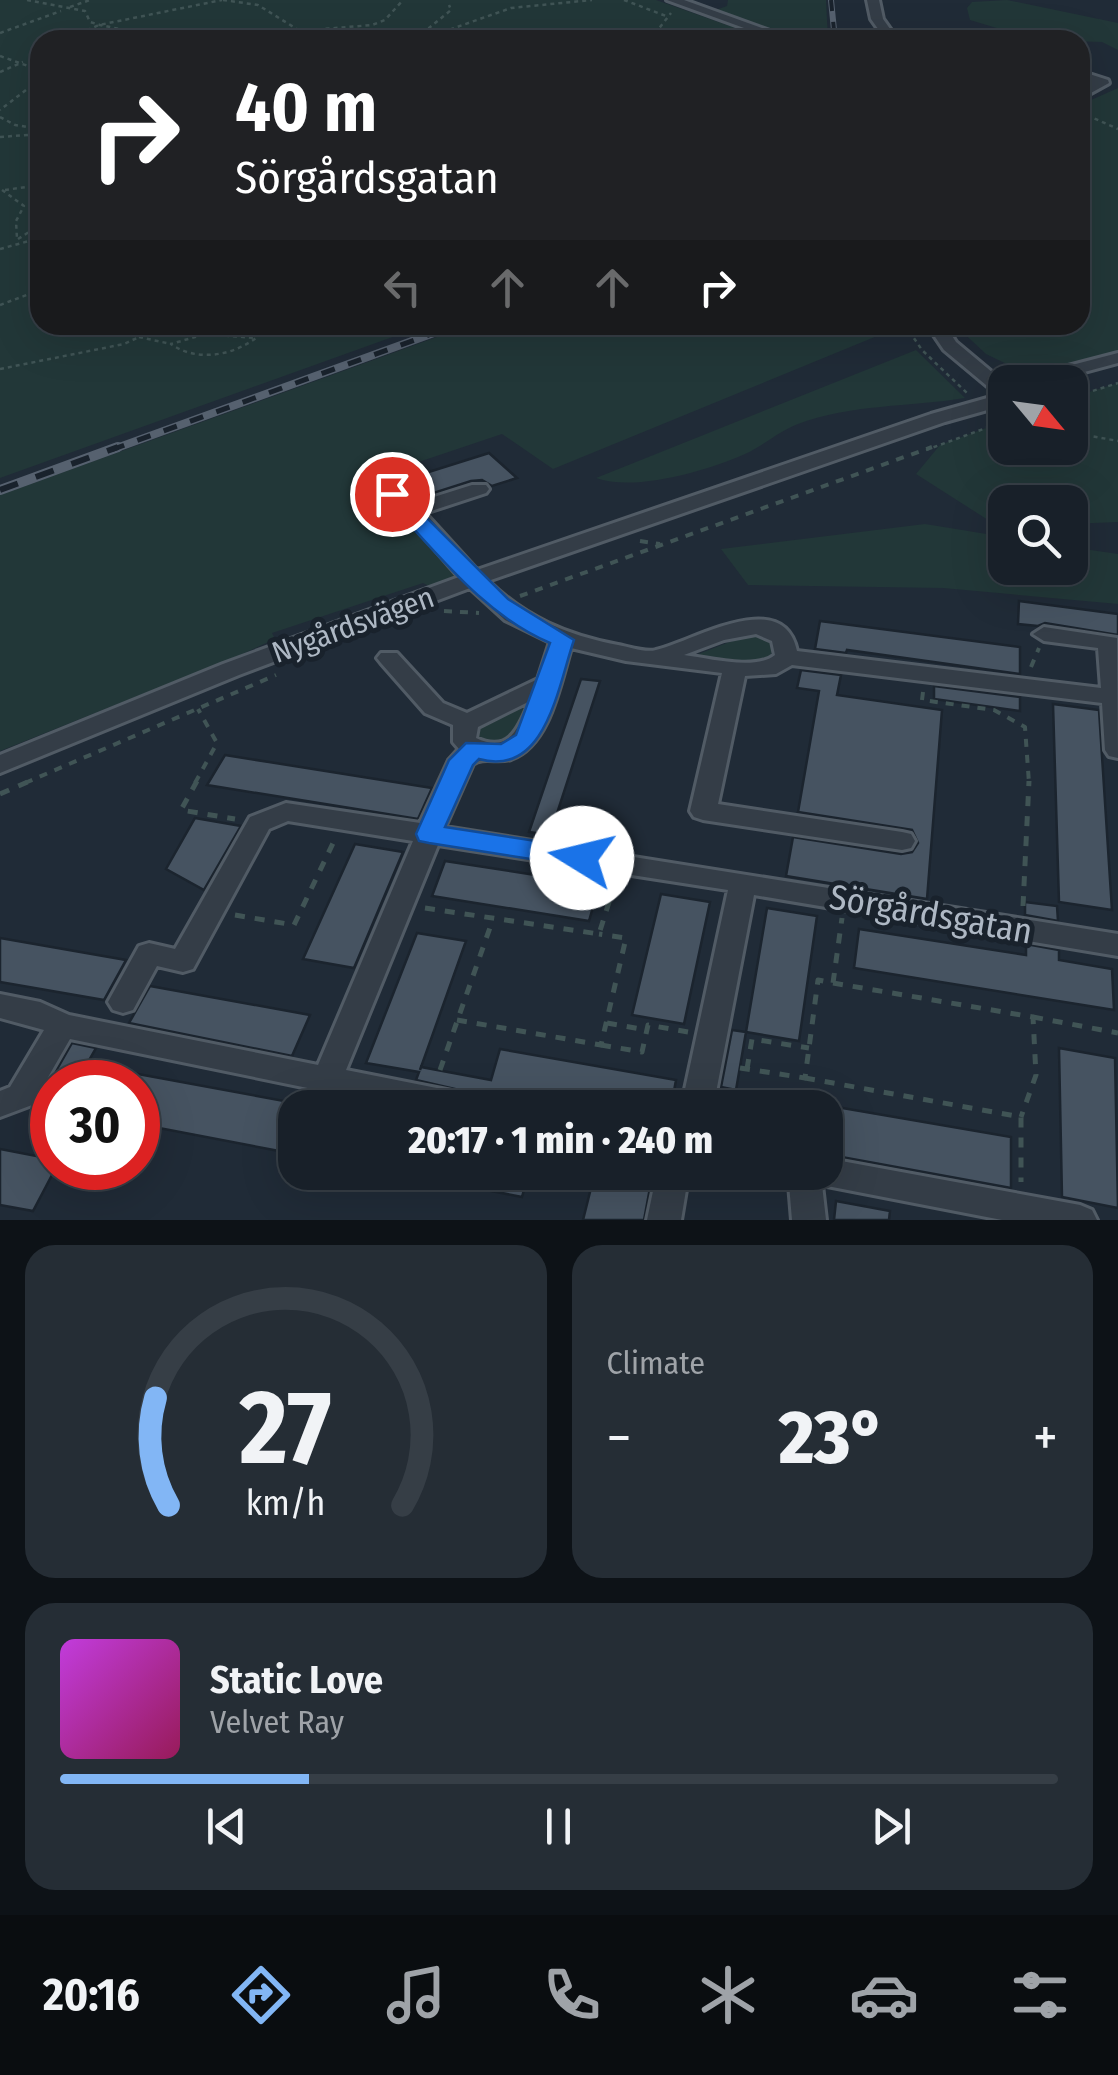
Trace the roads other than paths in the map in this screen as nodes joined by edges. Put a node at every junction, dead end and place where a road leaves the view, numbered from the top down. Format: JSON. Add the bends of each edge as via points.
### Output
{"nodes":[{"id":1,"x":673,"y":0,"type":"edge"},
{"id":2,"x":872,"y":0,"type":"edge"},
{"id":3,"x":760,"y":30,"type":"edge"},
{"id":4,"x":884,"y":30,"type":"edge"},
{"id":5,"x":1118,"y":70,"type":"edge"},
{"id":6,"x":1090,"y":75,"type":"edge"},
{"id":7,"x":1090,"y":78,"type":"edge"},
{"id":8,"x":1090,"y":89,"type":"edge"},
{"id":9,"x":944,"y":335,"type":"edge"},
{"id":10,"x":950,"y":335,"type":"edge"},
{"id":11,"x":1118,"y":361,"type":"edge"},
{"id":12,"x":988,"y":365,"type":"edge"},
{"id":13,"x":1088,"y":370,"type":"edge"},
{"id":14,"x":988,"y":377,"type":"edge"},
{"id":15,"x":988,"y":399,"type":"edge"},
{"id":16,"x":372,"y":477,"type":"dead end"},
{"id":17,"x":479,"y":489,"type":"dead end"},
{"id":18,"x":412,"y":511,"type":"junction"},
{"id":19,"x":476,"y":580,"type":"junction"},
{"id":20,"x":1044,"y":634,"type":"road end"},
{"id":21,"x":562,"y":640,"type":"junction"},
{"id":22,"x":1114,"y":651,"type":"edge"},
{"id":23,"x":659,"y":656,"type":"junction"},
{"id":24,"x":787,"y":657,"type":"junction"},
{"id":25,"x":389,"y":658,"type":"dead end"},
{"id":26,"x":735,"y":668,"type":"junction"},
{"id":27,"x":546,"y":685,"type":"junction"},
{"id":28,"x":1114,"y":697,"type":"junction"},
{"id":29,"x":471,"y":736,"type":"junction"},
{"id":30,"x":1118,"y":750,"type":"edge"},
{"id":31,"x":0,"y":764,"type":"edge"},
{"id":32,"x":429,"y":834,"type":"junction"},
{"id":33,"x":902,"y":840,"type":"dead end"},
{"id":34,"x":743,"y":883,"type":"junction"},
{"id":35,"x":1118,"y":946,"type":"edge"},
{"id":36,"x":123,"y":1002,"type":"dead end"},
{"id":37,"x":0,"y":1006,"type":"edge"},
{"id":38,"x":62,"y":1026,"type":"junction"},
{"id":39,"x":327,"y":1079,"type":"junction"},
{"id":40,"x":382,"y":1090,"type":"edge"},
{"id":41,"x":702,"y":1090,"type":"edge"},
{"id":42,"x":0,"y":1104,"type":"edge"},
{"id":43,"x":843,"y":1175,"type":"edge"},
{"id":44,"x":670,"y":1190,"type":"edge"},
{"id":45,"x":806,"y":1190,"type":"edge"},
{"id":46,"x":664,"y":1220,"type":"edge"},
{"id":47,"x":809,"y":1220,"type":"edge"},
{"id":48,"x":1080,"y":1220,"type":"edge"}],
"edges":[{"from":1,"to":3,"type":"street"},
{"from":2,"to":4,"type":"street"},
{"from":5,"to":6,"type":"street"},
{"from":7,"to":8,"type":"street","via":[[1103,82]]},
{"from":9,"to":14,"type":"street"},
{"from":10,"to":12,"type":"street"},
{"from":11,"to":13,"type":"street"},
{"from":15,"to":19,"type":"street","name":"Nygårdsvägen"},
{"from":16,"to":18,"type":"street"},
{"from":17,"to":18,"type":"street"},
{"from":18,"to":19,"type":"street"},
{"from":19,"to":21,"type":"street","via":[[515,617]]},
{"from":19,"to":31,"type":"street","name":"Nygårdsvägen"},
{"from":20,"to":22,"type":"street","via":[[1108,642]]},
{"from":21,"to":23,"type":"street"},
{"from":21,"to":27,"type":"street"},
{"from":22,"to":28,"type":"street"},
{"from":23,"to":24,"type":"street","via":[[750,625],[780,635]]},
{"from":23,"to":26,"type":"street"},
{"from":24,"to":26,"type":"street","via":[[768,668]]},
{"from":24,"to":28,"type":"street"},
{"from":25,"to":29,"type":"street","via":[[434,708]]},
{"from":26,"to":33,"type":"street","via":[[703,811]]},
{"from":27,"to":29,"type":"street"},
{"from":27,"to":29,"type":"street","via":[[518,748],[490,754]]},
{"from":28,"to":30,"type":"street"},
{"from":29,"to":32,"type":"street"},
{"from":32,"to":34,"type":"street","name":"Sörgårdsgatan"},
{"from":32,"to":36,"type":"street","name":"Sörgårdsgatan","via":[[286,812],[260,823],[183,962],[149,954]]},
{"from":32,"to":39,"type":"street"},
{"from":34,"to":35,"type":"street","name":"Sörgårdsgatan"},
{"from":34,"to":41,"type":"street"},
{"from":37,"to":38,"type":"street"},
{"from":38,"to":39,"type":"street"},
{"from":38,"to":42,"type":"street","via":[[21,1096]]},
{"from":39,"to":40,"type":"street"},
{"from":43,"to":48,"type":"street"},
{"from":44,"to":46,"type":"street"},
{"from":45,"to":47,"type":"street"}]}
